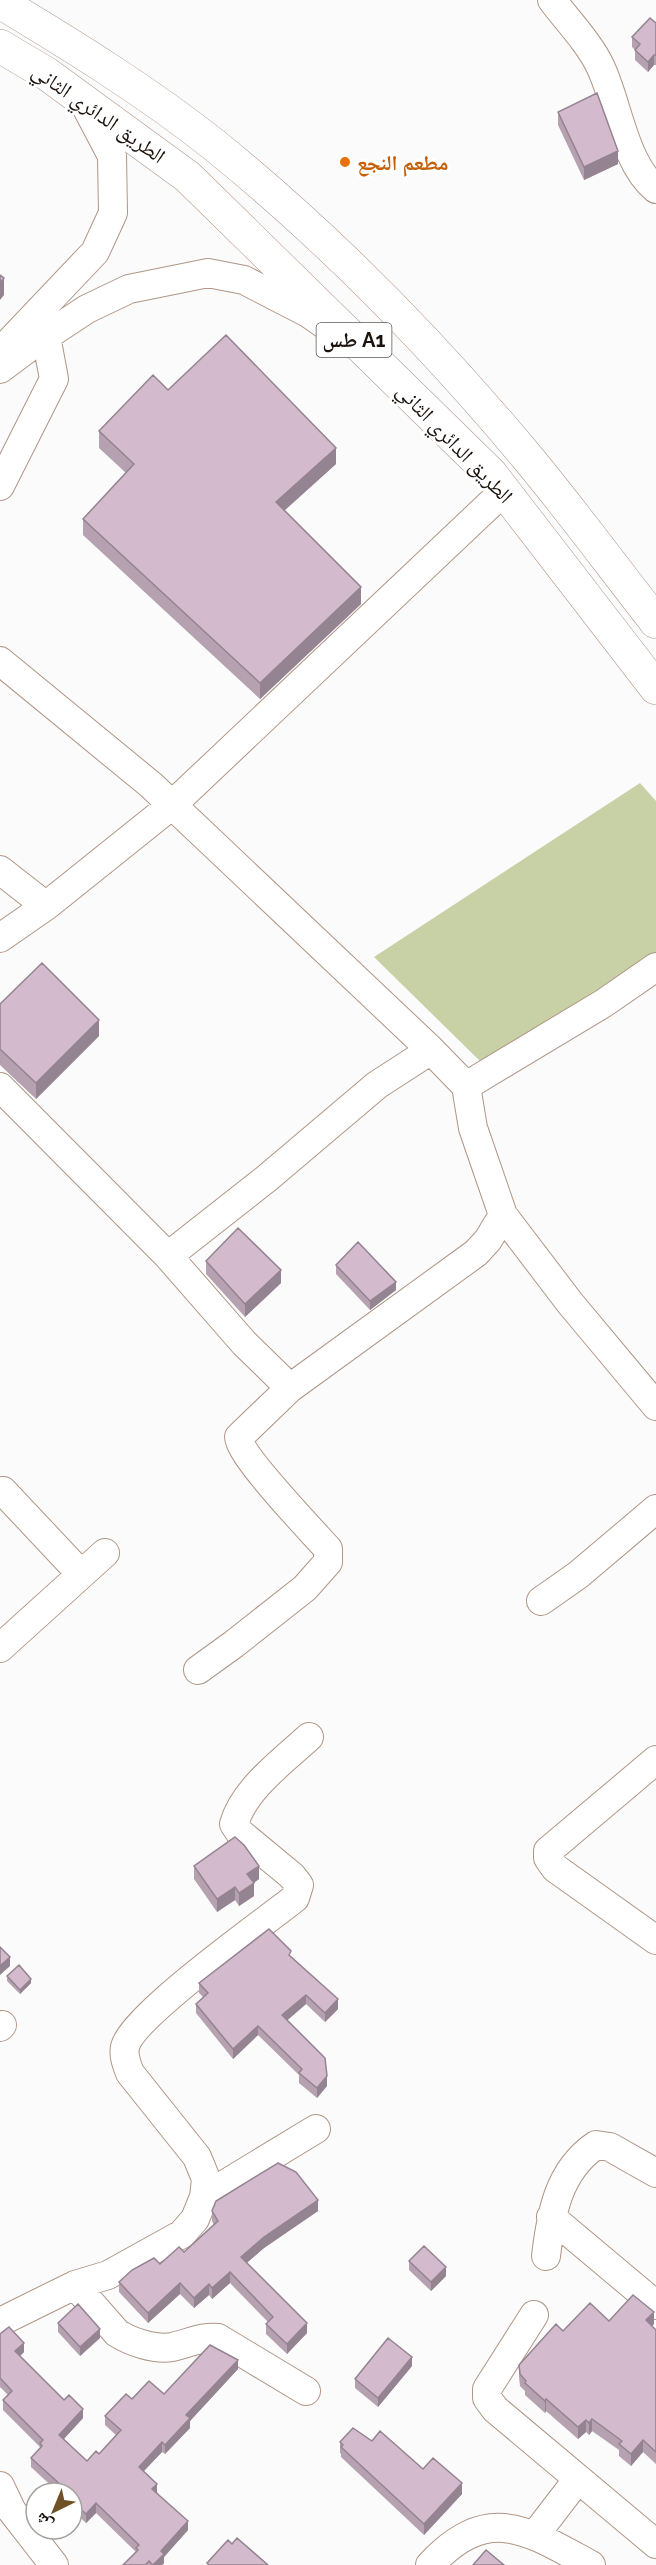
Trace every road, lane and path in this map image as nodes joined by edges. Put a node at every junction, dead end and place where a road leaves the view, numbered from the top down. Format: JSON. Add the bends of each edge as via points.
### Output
{"nodes":[{"id":1,"x":552,"y":0,"type":"edge"},
{"id":2,"x":0,"y":2,"type":"edge"},
{"id":3,"x":0,"y":46,"type":"edge"},
{"id":4,"x":81,"y":97,"type":"junction"},
{"id":5,"x":653,"y":180,"type":"edge"},
{"id":6,"x":46,"y":336,"type":"junction"},
{"id":7,"x":0,"y":352,"type":"edge"},
{"id":8,"x":370,"y":356,"type":"junction"},
{"id":9,"x":0,"y":369,"type":"edge"},
{"id":10,"x":0,"y":486,"type":"edge"},
{"id":11,"x":504,"y":491,"type":"junction"},
{"id":12,"x":656,"y":622,"type":"edge"},
{"id":13,"x":0,"y":662,"type":"edge"},
{"id":14,"x":656,"y":688,"type":"edge"},
{"id":15,"x":172,"y":805,"type":"junction"},
{"id":16,"x":0,"y":870,"type":"edge"},
{"id":17,"x":46,"y":906,"type":"junction"},
{"id":18,"x":0,"y":938,"type":"edge"},
{"id":19,"x":656,"y":967,"type":"edge"},
{"id":20,"x":431,"y":1050,"type":"junction"},
{"id":21,"x":466,"y":1086,"type":"junction"},
{"id":22,"x":0,"y":1087,"type":"edge"},
{"id":23,"x":503,"y":1215,"type":"junction"},
{"id":24,"x":168,"y":1256,"type":"junction"},
{"id":25,"x":290,"y":1388,"type":"junction"},
{"id":26,"x":656,"y":1406,"type":"edge"},
{"id":27,"x":3,"y":1491,"type":"dead end"},
{"id":28,"x":656,"y":1509,"type":"edge"},
{"id":29,"x":105,"y":1553,"type":"dead end"},
{"id":30,"x":81,"y":1574,"type":"junction"},
{"id":31,"x":541,"y":1601,"type":"dead end"},
{"id":32,"x":0,"y":1648,"type":"edge"},
{"id":33,"x":198,"y":1670,"type":"dead end"},
{"id":34,"x":309,"y":1737,"type":"dead end"},
{"id":35,"x":656,"y":1760,"type":"edge"},
{"id":36,"x":656,"y":1940,"type":"edge"},
{"id":37,"x":316,"y":2129,"type":"dead end"},
{"id":38,"x":656,"y":2173,"type":"edge"},
{"id":39,"x":204,"y":2197,"type":"junction"},
{"id":40,"x":551,"y":2217,"type":"junction"},
{"id":41,"x":546,"y":2256,"type":"dead end"},
{"id":42,"x":75,"y":2285,"type":"junction"},
{"id":43,"x":656,"y":2305,"type":"edge"},
{"id":44,"x":534,"y":2315,"type":"dead end"},
{"id":45,"x":0,"y":2322,"type":"edge"},
{"id":46,"x":306,"y":2391,"type":"dead end"},
{"id":47,"x":578,"y":2479,"type":"junction"},
{"id":48,"x":0,"y":2486,"type":"edge"},
{"id":49,"x":535,"y":2535,"type":"junction"},
{"id":50,"x":656,"y":2544,"type":"edge"},
{"id":51,"x":54,"y":2565,"type":"edge"},
{"id":52,"x":430,"y":2565,"type":"edge"},
{"id":53,"x":591,"y":2565,"type":"edge"}],
"edges":[{"from":1,"to":5,"type":"street","via":[[600,65],[626,138]]},
{"from":2,"to":12,"type":"highway","name":"الطريق الدائري الثاني","number":"طس A1","via":[[165,107],[305,223],[369,283],[527,457]]},
{"from":3,"to":4,"type":"highway","name":"الطريق الدائري الثاني","number":"طس A1"},
{"from":4,"to":7,"type":"street","via":[[112,156],[113,213],[95,252]]},
{"from":4,"to":8,"type":"highway","name":"الطريق الدائري الثاني","number":"طس A1","via":[[189,177]]},
{"from":6,"to":8,"type":"street","via":[[87,309],[129,289],[208,273],[244,280],[308,313]]},
{"from":6,"to":9,"type":"street"},
{"from":6,"to":10,"type":"street","via":[[54,379]]},
{"from":8,"to":11,"type":"highway","name":"الطريق الدائري الثاني","number":"طس A1"},
{"from":11,"to":14,"type":"highway","name":"الطريق الدائري الثاني","number":"طس A1"},
{"from":11,"to":15,"type":"street"},
{"from":13,"to":15,"type":"street"},
{"from":15,"to":17,"type":"street"},
{"from":15,"to":20,"type":"street"},
{"from":16,"to":17,"type":"street"},
{"from":17,"to":18,"type":"street"},
{"from":19,"to":21,"type":"street","via":[[604,1004]]},
{"from":20,"to":21,"type":"street"},
{"from":20,"to":24,"type":"street","via":[[377,1085]]},
{"from":21,"to":23,"type":"street","via":[[473,1128]]},
{"from":22,"to":24,"type":"street"},
{"from":23,"to":25,"type":"street","via":[[476,1253]]},
{"from":23,"to":26,"type":"street"},
{"from":24,"to":25,"type":"street","via":[[244,1343]]},
{"from":25,"to":33,"type":"street","via":[[242,1434],[239,1443],[328,1549],[328,1562],[305,1588]]},
{"from":27,"to":30,"type":"street"},
{"from":28,"to":31,"type":"street"},
{"from":29,"to":30,"type":"street"},
{"from":30,"to":32,"type":"street"},
{"from":34,"to":39,"type":"street","via":[[252,1791],[234,1824],[292,1876],[299,1885],[295,1898],[172,1992],[125,2046],[130,2073],[197,2157],[206,2179]]},
{"from":35,"to":36,"type":"street","via":[[554,1844],[548,1858],[555,1868]]},
{"from":37,"to":39,"type":"street"},
{"from":38,"to":40,"type":"street","via":[[610,2147],[596,2145],[573,2166]]},
{"from":39,"to":42,"type":"street","via":[[195,2219],[182,2234],[108,2275]]},
{"from":40,"to":41,"type":"street"},
{"from":40,"to":43,"type":"street"},
{"from":42,"to":45,"type":"street"},
{"from":42,"to":46,"type":"street","via":[[125,2339],[169,2348],[218,2338]]},
{"from":44,"to":47,"type":"street","via":[[488,2388],[487,2398]]},
{"from":47,"to":49,"type":"street"},
{"from":47,"to":50,"type":"street"},
{"from":48,"to":51,"type":"street","via":[[12,2511]]},
{"from":49,"to":52,"type":"street","via":[[486,2527],[442,2552]]},
{"from":49,"to":53,"type":"street"}]}
